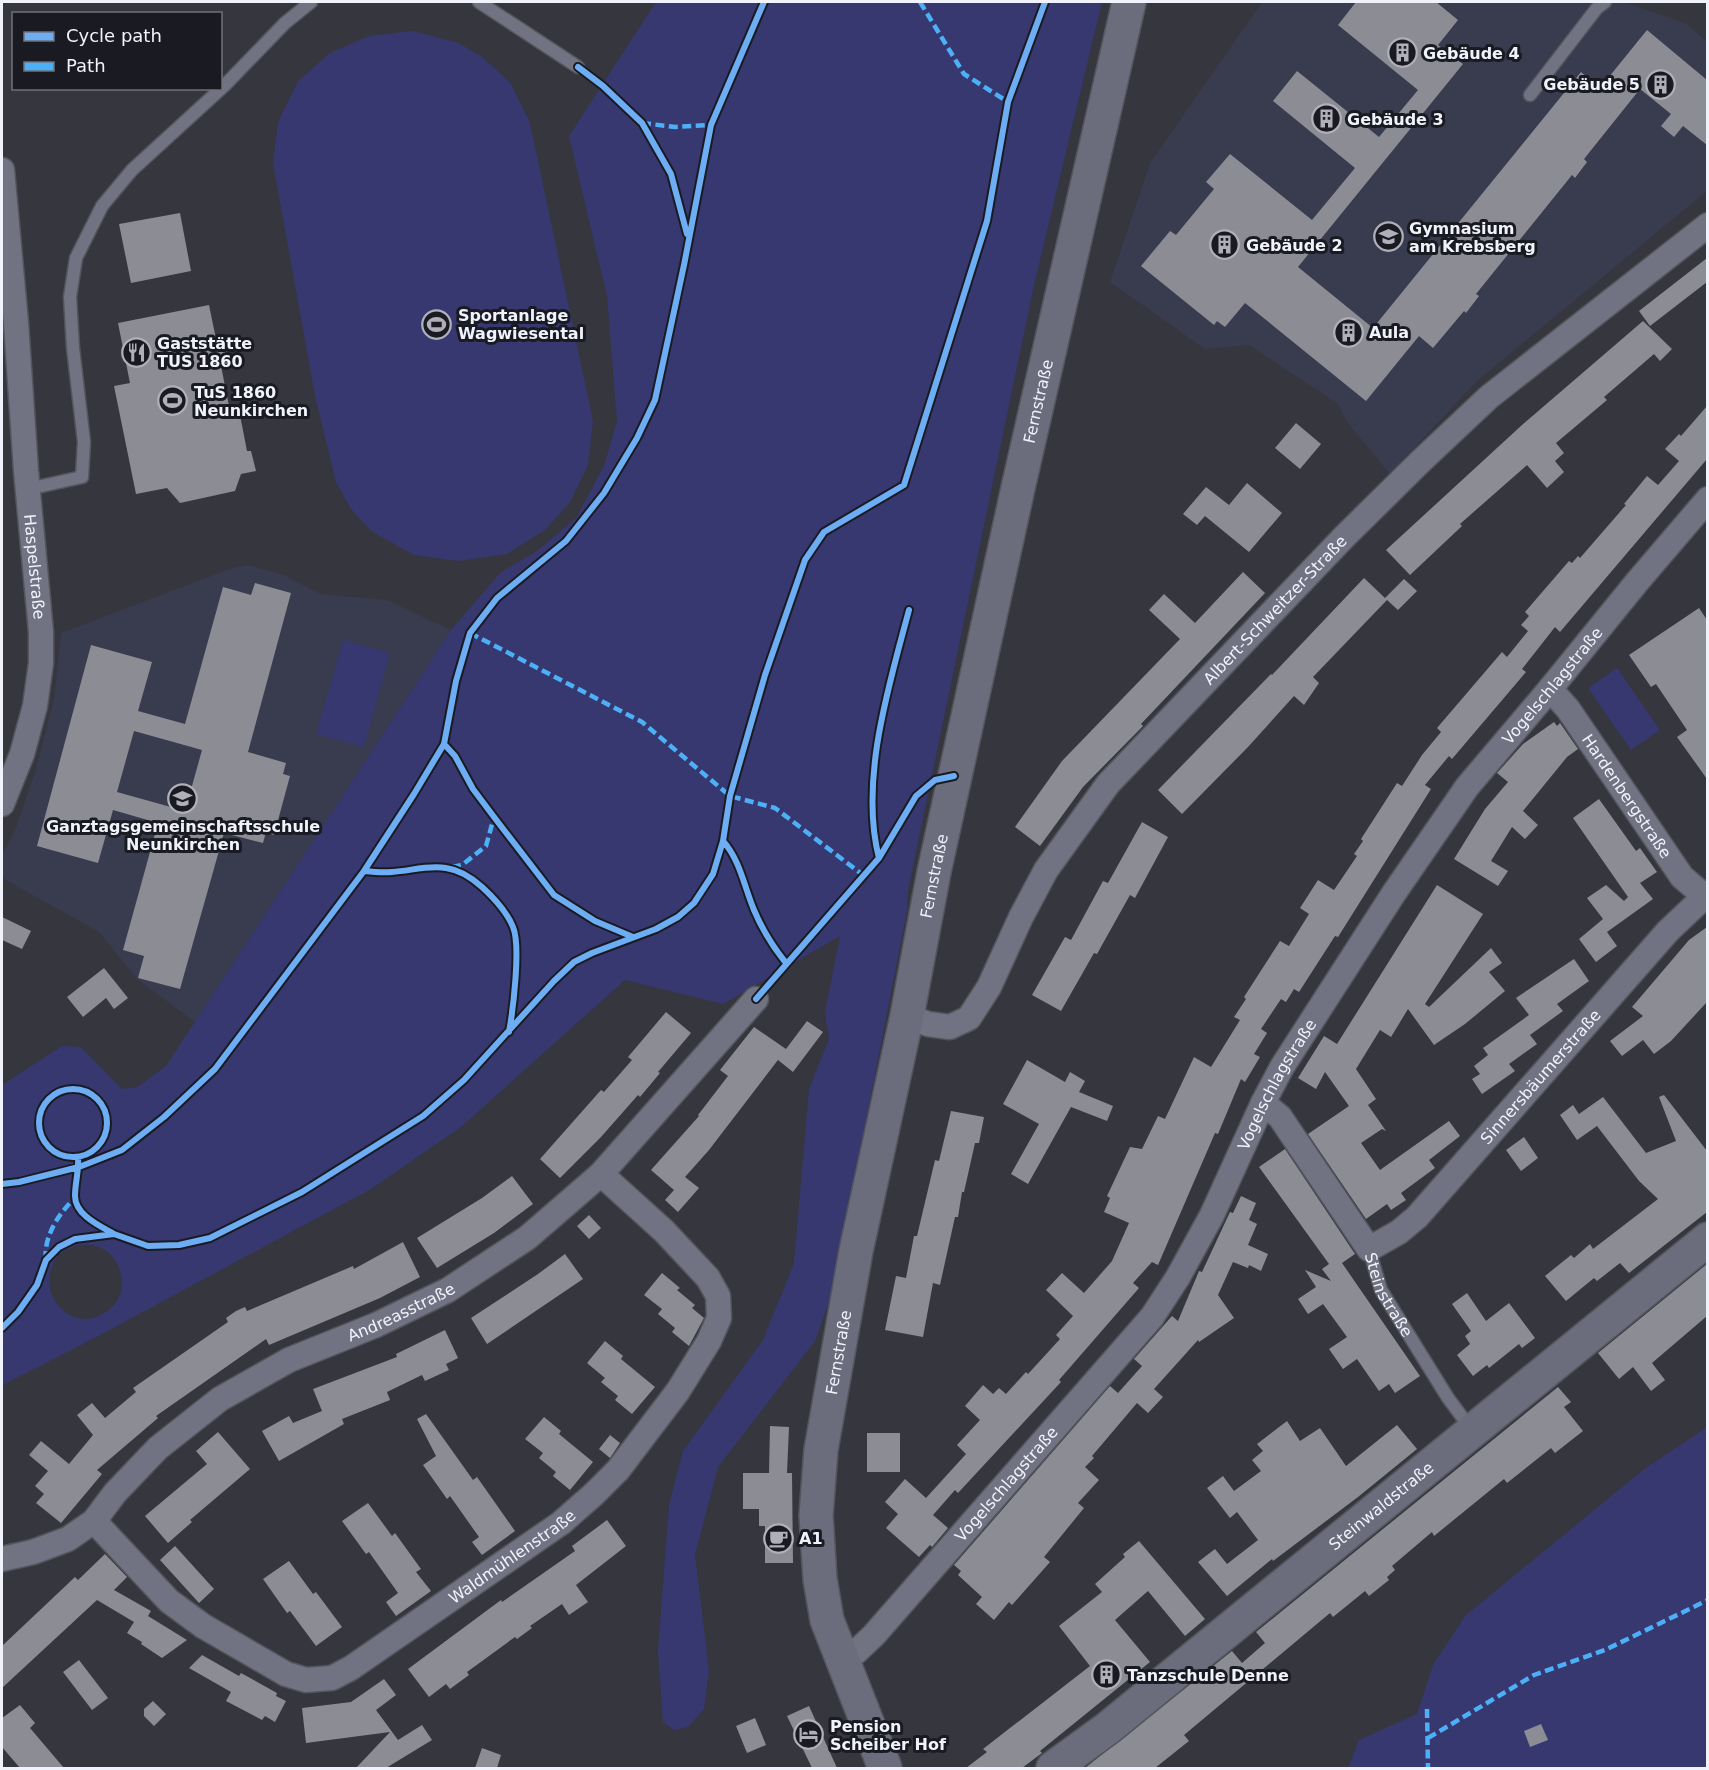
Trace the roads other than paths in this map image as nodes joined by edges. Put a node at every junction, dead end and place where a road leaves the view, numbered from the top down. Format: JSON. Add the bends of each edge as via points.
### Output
{"nodes":[{"id":1,"x":311,"y":2,"type":"edge"},
{"id":2,"x":479,"y":2,"type":"edge"},
{"id":3,"x":1129,"y":2,"type":"edge"},
{"id":4,"x":1605,"y":2,"type":"edge"},
{"id":5,"x":578,"y":67,"type":"dead end"},
{"id":6,"x":222,"y":88,"type":"edge"},
{"id":7,"x":220,"y":90,"type":"edge"},
{"id":8,"x":1530,"y":95,"type":"dead end"},
{"id":9,"x":2,"y":170,"type":"edge"},
{"id":10,"x":1707,"y":225,"type":"edge"},
{"id":11,"x":9,"y":324,"type":"edge"},
{"id":12,"x":28,"y":489,"type":"junction"},
{"id":13,"x":1707,"y":499,"type":"edge"},
{"id":14,"x":1550,"y":690,"type":"junction"},
{"id":15,"x":2,"y":804,"type":"edge"},
{"id":16,"x":1706,"y":898,"type":"edge"},
{"id":17,"x":756,"y":999,"type":"dead end"},
{"id":18,"x":907,"y":1016,"type":"junction"},
{"id":19,"x":1263,"y":1102,"type":"junction"},
{"id":20,"x":601,"y":1174,"type":"junction"},
{"id":21,"x":1707,"y":1239,"type":"edge"},
{"id":22,"x":1369,"y":1249,"type":"junction"},
{"id":23,"x":1471,"y":1430,"type":"junction"},
{"id":24,"x":94,"y":1521,"type":"junction"},
{"id":25,"x":2,"y":1558,"type":"edge"},
{"id":26,"x":841,"y":1659,"type":"junction"},
{"id":27,"x":884,"y":1762,"type":"edge"},
{"id":28,"x":1053,"y":1768,"type":"edge"}],
"edges":[{"from":1,"to":6,"type":"lane","via":[[285,22]]},
{"from":2,"to":5,"type":"lane"},
{"from":3,"to":18,"type":"main road","name":"Fernstraße","via":[[964,730]]},
{"from":4,"to":8,"type":"lane"},
{"from":7,"to":12,"type":"lane","via":[[132,170],[102,206],[76,258],[70,297],[84,442],[82,477]]},
{"from":9,"to":11,"type":"street","name":"Haspelstraße"},
{"from":10,"to":18,"type":"street","name":"Albert-Schweitzer-Straße","via":[[1464,421],[1344,537],[1108,784],[1046,870],[989,987],[969,1018],[950,1027]]},
{"from":11,"to":12,"type":"street","name":"Haspelstraße"},
{"from":12,"to":15,"type":"street","name":"Haspelstraße","via":[[41,663],[35,706]]},
{"from":13,"to":14,"type":"street","name":"Vogelschlagstraße"},
{"from":14,"to":16,"type":"street","name":"Hardenbergstraße","via":[[1568,709],[1682,877]]},
{"from":14,"to":19,"type":"street","name":"Vogelschlagstraße","via":[[1467,787],[1394,893]]},
{"from":16,"to":22,"type":"street","name":"Sinnersbäumerstraße","via":[[1668,931],[1417,1217]]},
{"from":17,"to":20,"type":"street","name":"Andreasstraße"},
{"from":18,"to":26,"type":"main road","name":"Fernstraße","via":[[856,1251],[821,1450],[816,1515],[820,1579],[827,1620]]},
{"from":19,"to":22,"type":"street","name":"Steinstraße","via":[[1280,1117]]},
{"from":19,"to":26,"type":"street","name":"Vogelschlagstraße","via":[[1212,1215],[1152,1317],[874,1635],[856,1652]]},
{"from":20,"to":24,"type":"street","name":"Andreasstraße","via":[[527,1238],[448,1290],[289,1360],[220,1399],[159,1448]]},
{"from":20,"to":24,"type":"street","name":"Waldmühlenstraße","via":[[664,1231],[708,1278],[718,1296],[719,1318],[709,1341],[678,1391],[618,1470],[594,1494],[561,1523],[351,1668],[332,1678],[306,1680],[286,1674],[203,1626],[169,1601]]},
{"from":21,"to":23,"type":"main road","name":"Steinwaldstraße"},
{"from":22,"to":23,"type":"lane","name":"Steinstraße","via":[[1381,1290]]},
{"from":23,"to":28,"type":"main road","name":"Steinwaldstraße","via":[[1108,1728]]},
{"from":24,"to":25,"type":"street","name":"Andreasstraße","via":[[68,1539]]},
{"from":26,"to":27,"type":"main road","name":"Fernstraße"}]}
